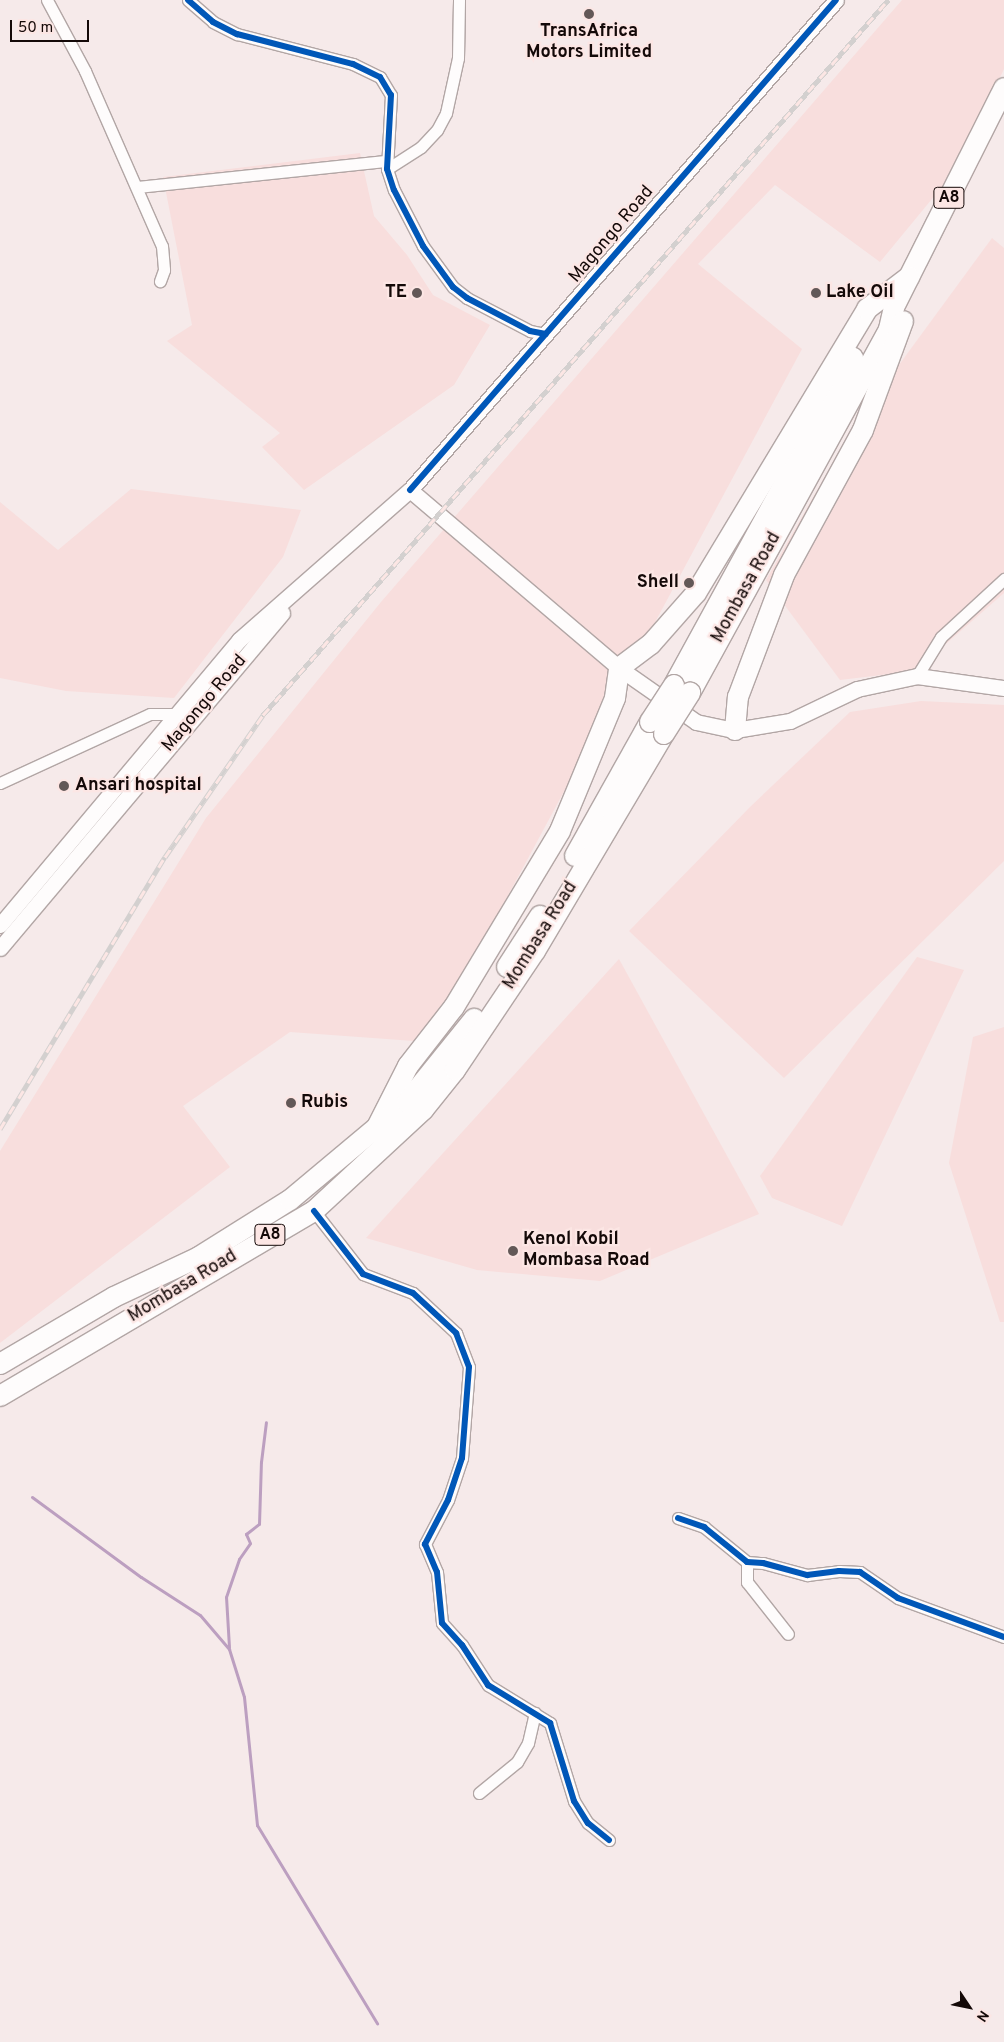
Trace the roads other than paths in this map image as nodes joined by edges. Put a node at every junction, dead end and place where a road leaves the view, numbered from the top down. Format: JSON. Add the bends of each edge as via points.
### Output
{"nodes":[{"id":1,"x":47,"y":0,"type":"edge"},
{"id":2,"x":188,"y":0,"type":"edge"},
{"id":3,"x":459,"y":0,"type":"edge"},
{"id":4,"x":836,"y":0,"type":"edge"},
{"id":5,"x":1004,"y":88,"type":"edge"},
{"id":6,"x":387,"y":165,"type":"junction"},
{"id":7,"x":138,"y":187,"type":"junction"},
{"id":8,"x":909,"y":277,"type":"junction"},
{"id":9,"x":160,"y":281,"type":"dead end"},
{"id":10,"x":546,"y":334,"type":"junction"},
{"id":11,"x":410,"y":490,"type":"junction"},
{"id":12,"x":313,"y":576,"type":"junction"},
{"id":13,"x":1004,"y":580,"type":"edge"},
{"id":14,"x":618,"y":668,"type":"junction"},
{"id":15,"x":917,"y":676,"type":"junction"},
{"id":16,"x":1004,"y":688,"type":"edge"},
{"id":17,"x":179,"y":714,"type":"junction"},
{"id":18,"x":735,"y":730,"type":"junction"},
{"id":19,"x":0,"y":782,"type":"edge"},
{"id":20,"x":569,"y":880,"type":"junction"},
{"id":21,"x":0,"y":925,"type":"edge"},
{"id":22,"x":0,"y":948,"type":"edge"},
{"id":23,"x":376,"y":1129,"type":"junction"},
{"id":24,"x":314,"y":1211,"type":"junction"},
{"id":25,"x":0,"y":1364,"type":"edge"},
{"id":26,"x":0,"y":1396,"type":"edge"},
{"id":27,"x":678,"y":1518,"type":"dead end"},
{"id":28,"x":747,"y":1562,"type":"junction"},
{"id":29,"x":788,"y":1634,"type":"dead end"},
{"id":30,"x":1004,"y":1637,"type":"edge"},
{"id":31,"x":535,"y":1713,"type":"junction"},
{"id":32,"x":479,"y":1793,"type":"dead end"},
{"id":33,"x":609,"y":1840,"type":"dead end"}],
"edges":[{"from":1,"to":7,"type":"street","via":[[85,71]]},
{"from":2,"to":6,"type":"street","via":[[212,22],[237,34],[353,64],[380,77],[391,95]]},
{"from":3,"to":6,"type":"street","via":[[458,58],[446,114],[421,147]]},
{"from":4,"to":10,"type":"main road","name":"Magongo Road"},
{"from":5,"to":8,"type":"highway","name":"Mombasa Road","number":"A8"},
{"from":6,"to":7,"type":"street"},
{"from":6,"to":10,"type":"street","via":[[394,190],[423,246],[454,286],[481,307],[530,331]]},
{"from":7,"to":9,"type":"street","via":[[149,222],[162,246],[164,270]]},
{"from":8,"to":14,"type":"highway","via":[[867,309],[696,593],[647,648]]},
{"from":8,"to":18,"type":"highway","via":[[904,315],[864,430],[784,575],[738,696]]},
{"from":8,"to":20,"type":"highway","name":"Mombasa Road","number":"A8","bridge":true,"via":[[894,307],[889,329],[690,693]]},
{"from":10,"to":11,"type":"main road","name":"Magongo Road"},
{"from":11,"to":12,"type":"main road","name":"Magongo Road"},
{"from":11,"to":14,"type":"main road"},
{"from":12,"to":17,"type":"main road","name":"Magongo Road","via":[[239,640]]},
{"from":12,"to":22,"type":"main road","name":"Magongo Road"},
{"from":13,"to":15,"type":"street","via":[[941,637]]},
{"from":14,"to":18,"type":"main road","via":[[696,722]]},
{"from":14,"to":23,"type":"highway","via":[[615,698],[560,831],[454,1007],[408,1066]]},
{"from":15,"to":16,"type":"main road"},
{"from":15,"to":18,"type":"main road","via":[[857,689],[790,721]]},
{"from":17,"to":19,"type":"street","via":[[150,714]]},
{"from":17,"to":21,"type":"main road","name":"Magongo Road"},
{"from":20,"to":23,"type":"highway","name":"Mombasa Road","number":"A8","via":[[454,1046],[406,1102]]},
{"from":20,"to":24,"type":"highway","name":"Mombasa Road","number":"A8","via":[[535,950],[455,1070],[423,1110]]},
{"from":23,"to":25,"type":"highway","name":"Mombasa Road","number":"A8","via":[[290,1200],[199,1258],[114,1297]]},
{"from":24,"to":26,"type":"highway","name":"Mombasa Road","number":"A8"},
{"from":24,"to":31,"type":"street","via":[[359,1270],[413,1293],[448,1322],[460,1341],[469,1367],[470,1382],[460,1470],[448,1500],[426,1537],[426,1549],[437,1572],[442,1623],[462,1645],[488,1685]]},
{"from":27,"to":28,"type":"street","via":[[704,1526]]},
{"from":28,"to":29,"type":"street","via":[[748,1582]]},
{"from":28,"to":30,"type":"street","via":[[807,1575],[860,1572],[898,1598]]},
{"from":31,"to":32,"type":"street","via":[[528,1743],[517,1762]]},
{"from":31,"to":33,"type":"street","via":[[553,1729],[564,1773],[580,1813]]}]}
